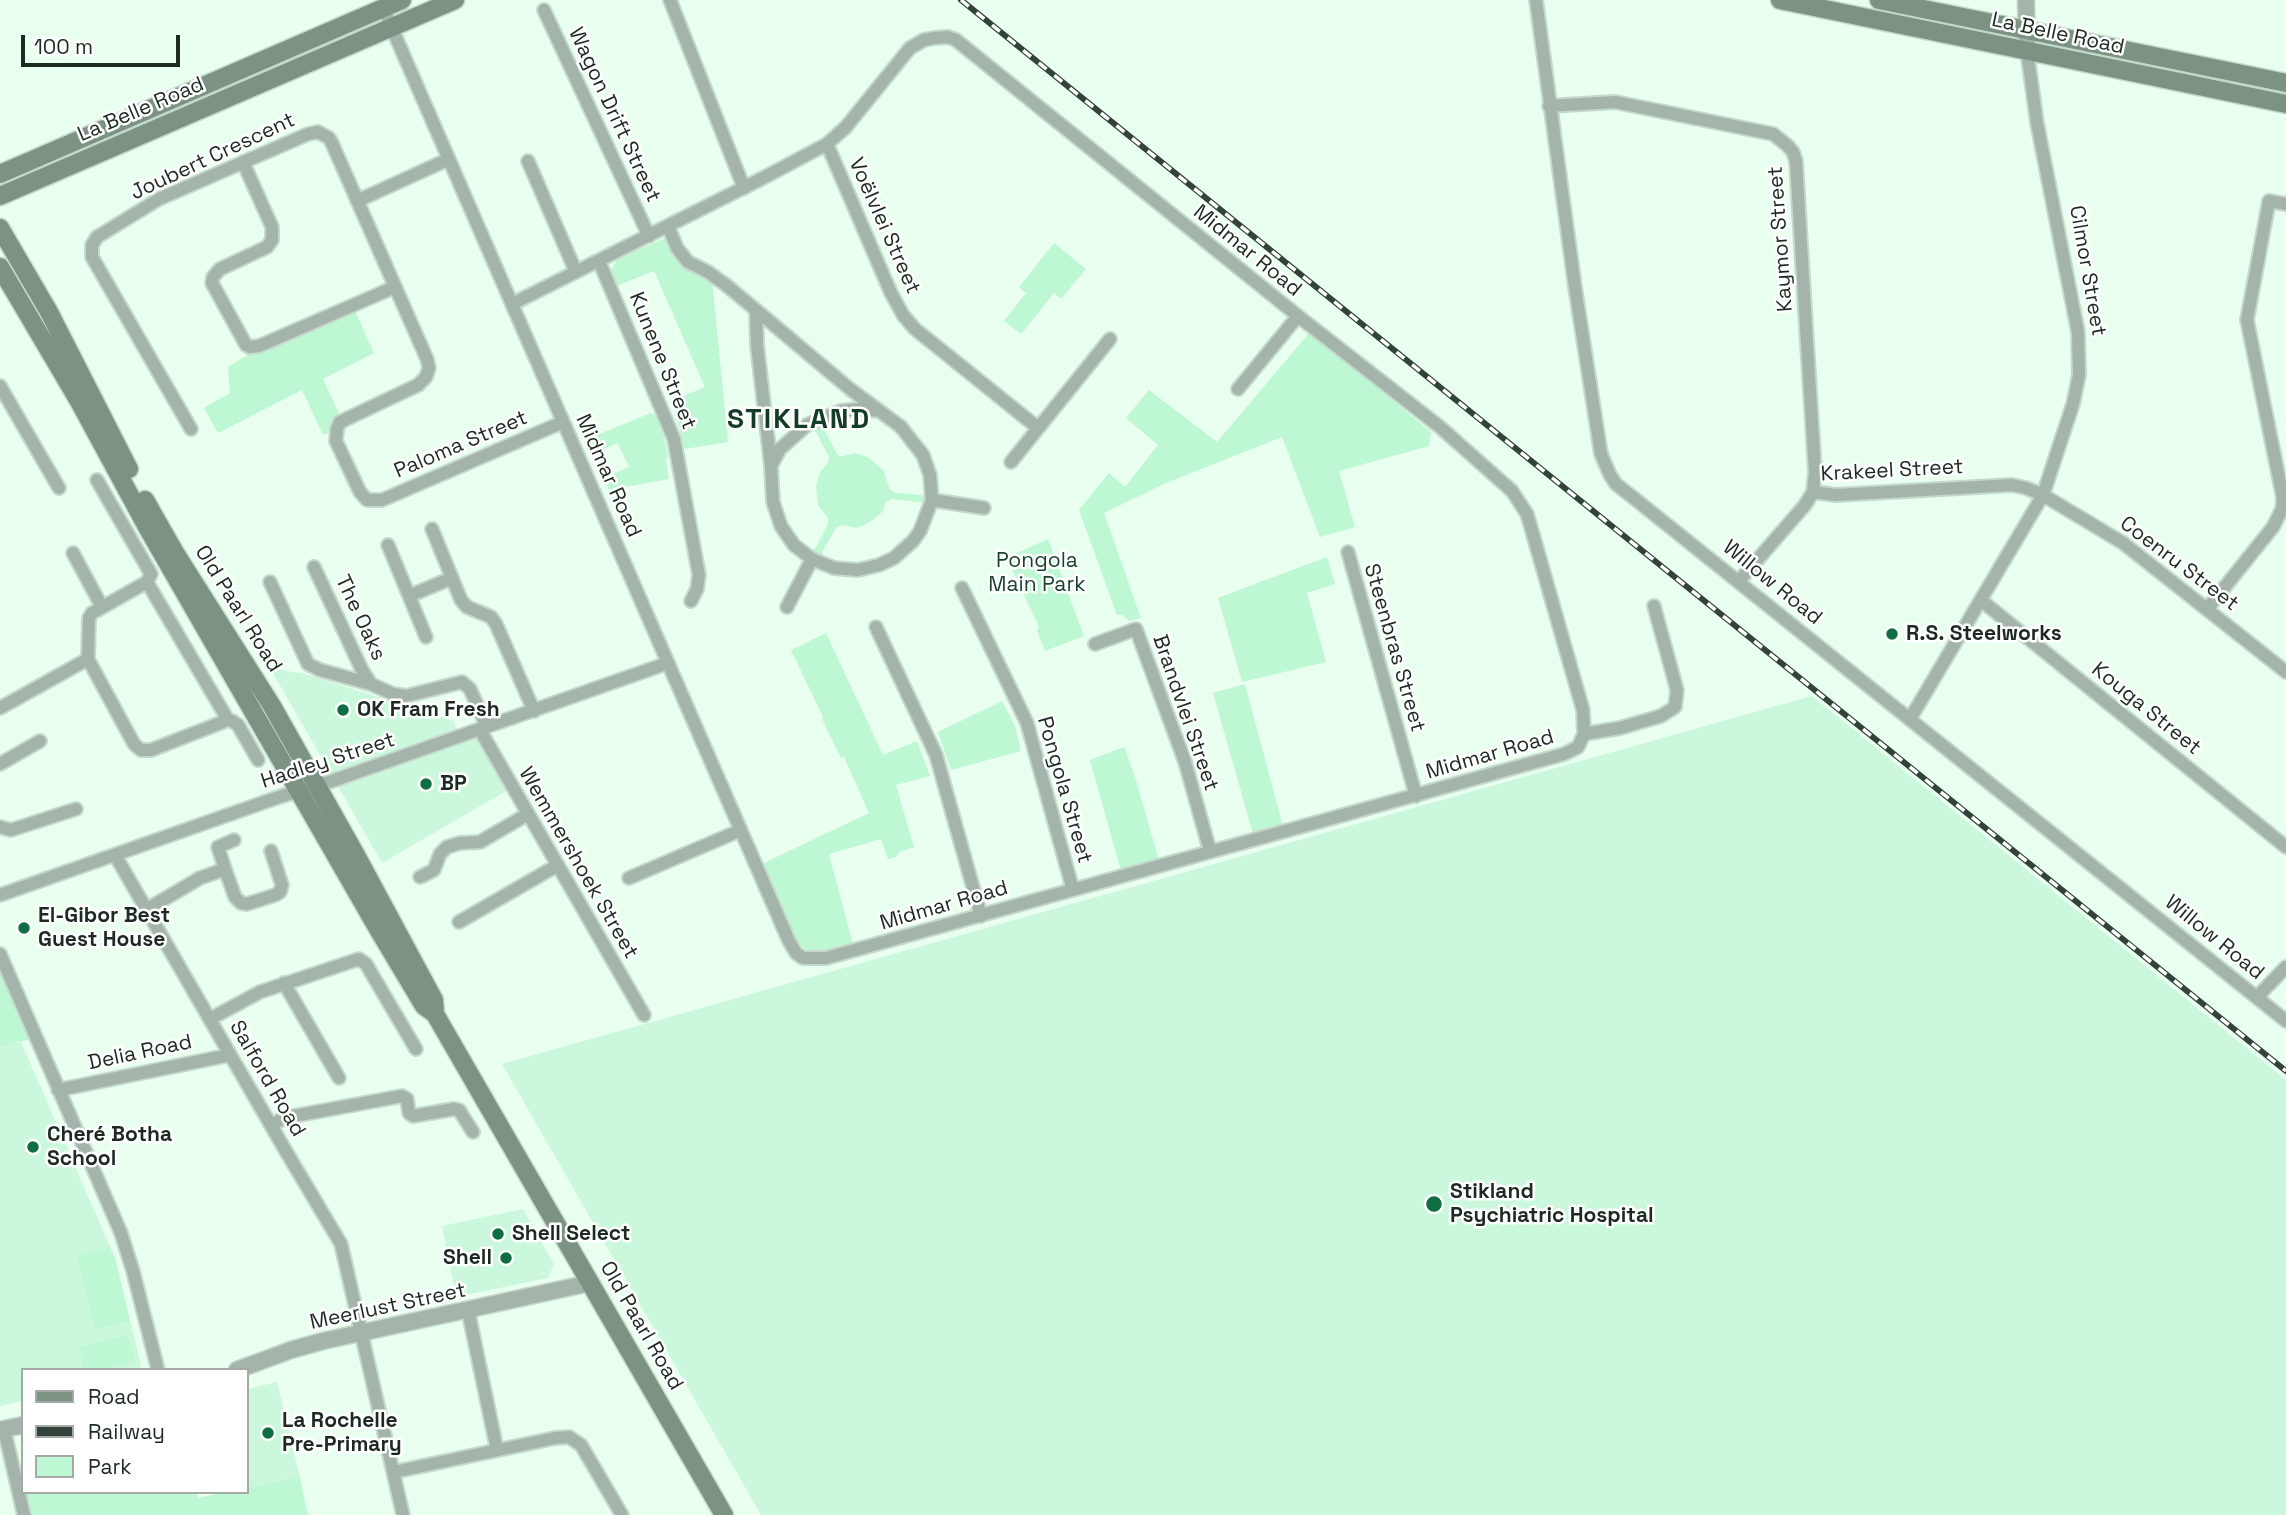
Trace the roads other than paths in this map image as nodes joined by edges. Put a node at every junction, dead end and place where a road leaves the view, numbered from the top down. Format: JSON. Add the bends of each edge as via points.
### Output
{"nodes":[{"id":1,"x":402,"y":0,"type":"edge"},
{"id":2,"x":433,"y":0,"type":"edge"},
{"id":3,"x":455,"y":0,"type":"edge"},
{"id":4,"x":670,"y":0,"type":"edge"},
{"id":5,"x":1536,"y":0,"type":"edge"},
{"id":6,"x":1780,"y":0,"type":"edge"},
{"id":7,"x":1879,"y":0,"type":"edge"},
{"id":8,"x":2026,"y":0,"type":"edge"},
{"id":9,"x":383,"y":7,"type":"junction"},
{"id":10,"x":544,"y":10,"type":"dead end"},
{"id":11,"x":391,"y":26,"type":"junction"},
{"id":12,"x":2027,"y":30,"type":"junction"},
{"id":13,"x":302,"y":43,"type":"junction"},
{"id":14,"x":2027,"y":51,"type":"junction"},
{"id":15,"x":2286,"y":83,"type":"edge"},
{"id":16,"x":2286,"y":104,"type":"edge"},
{"id":17,"x":1549,"y":106,"type":"junction"},
{"id":18,"x":827,"y":144,"type":"junction"},
{"id":19,"x":449,"y":159,"type":"junction"},
{"id":20,"x":528,"y":161,"type":"dead end"},
{"id":21,"x":243,"y":162,"type":"junction"},
{"id":22,"x":0,"y":174,"type":"edge"},
{"id":23,"x":744,"y":188,"type":"junction"},
{"id":24,"x":0,"y":196,"type":"edge"},
{"id":25,"x":357,"y":201,"type":"junction"},
{"id":26,"x":2286,"y":204,"type":"edge"},
{"id":27,"x":668,"y":226,"type":"junction"},
{"id":28,"x":0,"y":228,"type":"edge"},
{"id":29,"x":649,"y":236,"type":"junction"},
{"id":30,"x":599,"y":261,"type":"junction"},
{"id":31,"x":0,"y":267,"type":"edge"},
{"id":32,"x":576,"y":272,"type":"junction"},
{"id":33,"x":395,"y":287,"type":"junction"},
{"id":34,"x":512,"y":304,"type":"junction"},
{"id":35,"x":756,"y":310,"type":"junction"},
{"id":36,"x":1298,"y":316,"type":"junction"},
{"id":37,"x":1110,"y":339,"type":"dead end"},
{"id":38,"x":0,"y":386,"type":"edge"},
{"id":39,"x":1238,"y":390,"type":"dead end"},
{"id":40,"x":881,"y":411,"type":"junction"},
{"id":41,"x":564,"y":422,"type":"junction"},
{"id":42,"x":1038,"y":428,"type":"junction"},
{"id":43,"x":191,"y":429,"type":"dead end"},
{"id":44,"x":1011,"y":462,"type":"dead end"},
{"id":45,"x":771,"y":466,"type":"junction"},
{"id":46,"x":97,"y":480,"type":"dead end"},
{"id":47,"x":59,"y":488,"type":"dead end"},
{"id":48,"x":1813,"y":492,"type":"junction"},
{"id":49,"x":2043,"y":495,"type":"junction"},
{"id":50,"x":932,"y":500,"type":"junction"},
{"id":51,"x":373,"y":501,"type":"joint"},
{"id":52,"x":984,"y":508,"type":"dead end"},
{"id":53,"x":432,"y":529,"type":"dead end"},
{"id":54,"x":388,"y":545,"type":"dead end"},
{"id":55,"x":1348,"y":552,"type":"dead end"},
{"id":56,"x":73,"y":553,"type":"dead end"},
{"id":57,"x":812,"y":559,"type":"junction"},
{"id":58,"x":314,"y":567,"type":"dead end"},
{"id":59,"x":452,"y":578,"type":"junction"},
{"id":60,"x":1739,"y":581,"type":"junction"},
{"id":61,"x":147,"y":582,"type":"junction"},
{"id":62,"x":270,"y":582,"type":"dead end"},
{"id":63,"x":962,"y":588,"type":"dead end"},
{"id":64,"x":410,"y":596,"type":"junction"},
{"id":65,"x":691,"y":601,"type":"dead end"},
{"id":66,"x":1982,"y":601,"type":"junction"},
{"id":67,"x":1654,"y":606,"type":"dead end"},
{"id":68,"x":102,"y":607,"type":"junction"},
{"id":69,"x":787,"y":607,"type":"dead end"},
{"id":70,"x":2208,"y":608,"type":"junction"},
{"id":71,"x":876,"y":627,"type":"dead end"},
{"id":72,"x":426,"y":637,"type":"dead end"},
{"id":73,"x":1095,"y":644,"type":"dead end"},
{"id":74,"x":88,"y":659,"type":"junction"},
{"id":75,"x":668,"y":663,"type":"junction"},
{"id":76,"x":2286,"y":672,"type":"edge"},
{"id":77,"x":371,"y":684,"type":"junction"},
{"id":78,"x":0,"y":708,"type":"edge"},
{"id":79,"x":534,"y":711,"type":"junction"},
{"id":80,"x":1910,"y":719,"type":"junction"},
{"id":81,"x":228,"y":720,"type":"junction"},
{"id":82,"x":484,"y":728,"type":"junction"},
{"id":83,"x":1584,"y":734,"type":"junction"},
{"id":84,"x":40,"y":741,"type":"dead end"},
{"id":85,"x":258,"y":760,"type":"dead end"},
{"id":86,"x":0,"y":764,"type":"edge"},
{"id":87,"x":308,"y":789,"type":"junction"},
{"id":88,"x":1416,"y":796,"type":"junction"},
{"id":89,"x":76,"y":809,"type":"dead end"},
{"id":90,"x":528,"y":814,"type":"junction"},
{"id":91,"x":0,"y":827,"type":"edge"},
{"id":92,"x":741,"y":830,"type":"junction"},
{"id":93,"x":234,"y":840,"type":"dead end"},
{"id":94,"x":2286,"y":847,"type":"edge"},
{"id":95,"x":271,"y":851,"type":"dead end"},
{"id":96,"x":1209,"y":852,"type":"junction"},
{"id":97,"x":115,"y":855,"type":"junction"},
{"id":98,"x":558,"y":865,"type":"junction"},
{"id":99,"x":225,"y":869,"type":"junction"},
{"id":100,"x":420,"y":877,"type":"dead end"},
{"id":101,"x":629,"y":878,"type":"dead end"},
{"id":102,"x":1073,"y":890,"type":"junction"},
{"id":103,"x":0,"y":895,"type":"edge"},
{"id":104,"x":146,"y":910,"type":"junction"},
{"id":105,"x":981,"y":916,"type":"junction"},
{"id":106,"x":459,"y":922,"type":"dead end"},
{"id":107,"x":0,"y":954,"type":"edge"},
{"id":108,"x":2286,"y":967,"type":"edge"},
{"id":109,"x":284,"y":983,"type":"junction"},
{"id":110,"x":2257,"y":998,"type":"junction"},
{"id":111,"x":643,"y":1015,"type":"dead end"},
{"id":112,"x":210,"y":1019,"type":"junction"},
{"id":113,"x":2286,"y":1021,"type":"edge"},
{"id":114,"x":416,"y":1049,"type":"dead end"},
{"id":115,"x":230,"y":1055,"type":"junction"},
{"id":116,"x":339,"y":1077,"type":"dead end"},
{"id":117,"x":58,"y":1090,"type":"junction"},
{"id":118,"x":271,"y":1126,"type":"junction"},
{"id":119,"x":473,"y":1132,"type":"dead end"},
{"id":120,"x":590,"y":1283,"type":"junction"},
{"id":121,"x":468,"y":1310,"type":"junction"},
{"id":122,"x":363,"y":1332,"type":"junction"},
{"id":123,"x":157,"y":1368,"type":"edge"},
{"id":124,"x":242,"y":1368,"type":"edge"},
{"id":125,"x":21,"y":1425,"type":"edge"},
{"id":126,"x":2,"y":1430,"type":"edge"},
{"id":127,"x":498,"y":1450,"type":"junction"},
{"id":128,"x":394,"y":1472,"type":"junction"},
{"id":129,"x":24,"y":1515,"type":"edge"},
{"id":130,"x":403,"y":1515,"type":"edge"},
{"id":131,"x":622,"y":1515,"type":"edge"},
{"id":132,"x":724,"y":1515,"type":"edge"}],
"edges":[{"from":1,"to":9,"type":"main road","name":"La Belle Road"},
{"from":2,"to":9,"type":"main road","via":[[402,10]]},
{"from":3,"to":11,"type":"main road","name":"La Belle Road"},
{"from":4,"to":23,"type":"street"},
{"from":5,"to":17,"type":"street","name":"Willow Road"},
{"from":6,"to":14,"type":"main road","name":"La Belle Road"},
{"from":7,"to":12,"type":"main road","name":"La Belle Road"},
{"from":8,"to":12,"type":"street","name":"Cilmor Street"},
{"from":9,"to":11,"type":"street","name":"Midmar Road"},
{"from":9,"to":13,"type":"main road","name":"La Belle Road"},
{"from":10,"to":29,"type":"street","name":"Wagon Drift Street"},
{"from":11,"to":13,"type":"main road","via":[[374,22],[340,36]]},
{"from":11,"to":19,"type":"street","name":"Midmar Road"},
{"from":11,"to":24,"type":"main road","name":"La Belle Road"},
{"from":12,"to":14,"type":"street","name":"Cilmor Street"},
{"from":12,"to":15,"type":"main road","name":"La Belle Road"},
{"from":13,"to":22,"type":"main road","name":"La Belle Road"},
{"from":14,"to":16,"type":"main road","name":"La Belle Road"},
{"from":14,"to":49,"type":"street","name":"Cilmor Street","via":[[2080,353],[2073,404]]},
{"from":17,"to":48,"type":"street","name":"Kaymor Street","via":[[1615,102],[1773,134],[1793,152]]},
{"from":17,"to":60,"type":"street","name":"Willow Road","via":[[1605,466],[1616,484]]},
{"from":18,"to":23,"type":"street","name":"Midmar Road"},
{"from":18,"to":36,"type":"street","name":"Midmar Road","via":[[910,48],[925,40],[948,37]]},
{"from":18,"to":42,"type":"street","name":"Voëlvlei Street","via":[[903,314],[915,329]]},
{"from":19,"to":25,"type":"street"},
{"from":19,"to":34,"type":"street","name":"Midmar Road"},
{"from":20,"to":32,"type":"street"},
{"from":21,"to":25,"type":"street","name":"Joubert Crescent","via":[[308,134],[323,133]]},
{"from":21,"to":33,"type":"street","via":[[272,227],[272,240],[267,247],[220,269],[212,283],[246,345],[259,346]]},
{"from":21,"to":43,"type":"street","name":"Joubert Crescent","via":[[148,205],[97,237],[91,250]]},
{"from":23,"to":27,"type":"street","name":"Midmar Road"},
{"from":25,"to":33,"type":"street","name":"Joubert Crescent"},
{"from":26,"to":70,"type":"street","via":[[2269,201],[2247,320],[2283,504],[2279,519]]},
{"from":27,"to":29,"type":"street","name":"Midmar Road"},
{"from":27,"to":35,"type":"street","via":[[688,262]]},
{"from":28,"to":87,"type":"main road","name":"Old Paarl Road","via":[[174,551],[238,650]]},
{"from":29,"to":30,"type":"street","name":"Midmar Road"},
{"from":30,"to":32,"type":"street","name":"Midmar Road"},
{"from":30,"to":65,"type":"street","name":"Kunene Street","via":[[674,439],[699,575]]},
{"from":31,"to":87,"type":"main road","name":"Old Paarl Road","via":[[147,527]]},
{"from":32,"to":34,"type":"street","name":"Midmar Road"},
{"from":33,"to":51,"type":"street","name":"Joubert Crescent","via":[[427,359],[426,377],[340,422],[337,429],[337,442],[357,487]]},
{"from":34,"to":41,"type":"street","name":"Midmar Road"},
{"from":35,"to":40,"type":"street"},
{"from":35,"to":45,"type":"street"},
{"from":36,"to":39,"type":"street"},
{"from":36,"to":83,"type":"street","name":"Midmar Road","via":[[1440,427],[1521,503],[1583,710]]},
{"from":37,"to":42,"type":"street"},
{"from":38,"to":47,"type":"street"},
{"from":40,"to":45,"type":"street","via":[[841,411],[807,425],[780,449]]},
{"from":40,"to":50,"type":"street","via":[[923,455]]},
{"from":41,"to":51,"type":"street","name":"Paloma Street"},
{"from":41,"to":75,"type":"street","name":"Midmar Road"},
{"from":42,"to":44,"type":"street"},
{"from":45,"to":57,"type":"street","via":[[773,502],[781,526],[794,545]]},
{"from":46,"to":61,"type":"street","via":[[151,574]]},
{"from":48,"to":49,"type":"street","name":"Krakeel Street","via":[[1836,495],[2012,485]]},
{"from":48,"to":60,"type":"street","name":"Krakeel Street"},
{"from":49,"to":66,"type":"street","name":"Cilmor Street"},
{"from":49,"to":70,"type":"street","name":"Coenru Street","via":[[2123,543]]},
{"from":50,"to":52,"type":"street"},
{"from":50,"to":57,"type":"street","via":[[920,531],[894,558],[859,570],[834,568]]},
{"from":53,"to":59,"type":"street"},
{"from":54,"to":64,"type":"street"},
{"from":55,"to":88,"type":"street","name":"Steenbras Street"},
{"from":56,"to":68,"type":"street"},
{"from":57,"to":69,"type":"street"},
{"from":58,"to":77,"type":"street","name":"The Oaks"},
{"from":59,"to":64,"type":"street"},
{"from":59,"to":79,"type":"street","via":[[464,604],[496,624]]},
{"from":60,"to":80,"type":"street","name":"Willow Road"},
{"from":61,"to":68,"type":"street"},
{"from":61,"to":81,"type":"street"},
{"from":62,"to":77,"type":"street","name":"The Oaks","via":[[310,666]]},
{"from":63,"to":102,"type":"street","name":"Pongola Street","via":[[1027,723]]},
{"from":64,"to":72,"type":"street"},
{"from":66,"to":80,"type":"street","name":"Cilmor Street"},
{"from":66,"to":94,"type":"street","name":"Kouga Street"},
{"from":67,"to":83,"type":"street","via":[[1675,682],[1675,707],[1661,716]]},
{"from":68,"to":74,"type":"street","via":[[89,617]]},
{"from":70,"to":76,"type":"street","name":"Coenru Street"},
{"from":71,"to":105,"type":"street","via":[[936,755]]},
{"from":73,"to":96,"type":"street","name":"Brandvlei Street","via":[[1136,629],[1185,762]]},
{"from":74,"to":78,"type":"street"},
{"from":74,"to":81,"type":"street","via":[[141,750]]},
{"from":75,"to":79,"type":"street","name":"Hadley Street"},
{"from":75,"to":92,"type":"street","name":"Midmar Road"},
{"from":77,"to":82,"type":"street","name":"The Oaks","via":[[406,696],[462,682],[470,690]]},
{"from":79,"to":82,"type":"street","name":"Hadley Street"},
{"from":80,"to":110,"type":"street","name":"Willow Road"},
{"from":81,"to":85,"type":"street","via":[[236,723]]},
{"from":82,"to":87,"type":"street","name":"Hadley Street"},
{"from":82,"to":90,"type":"street","name":"Wemmershoek Street"},
{"from":83,"to":88,"type":"street","name":"Midmar Road","via":[[1570,752]]},
{"from":84,"to":86,"type":"street"},
{"from":87,"to":97,"type":"street","name":"Hadley Street"},
{"from":87,"to":120,"type":"main road","name":"Old Paarl Road","via":[[376,891],[434,1000],[435,1014]]},
{"from":88,"to":96,"type":"street","name":"Midmar Road"},
{"from":89,"to":91,"type":"street","via":[[11,830]]},
{"from":90,"to":98,"type":"street","name":"Wemmershoek Street"},
{"from":90,"to":100,"type":"street","via":[[480,842],[447,847],[433,870]]},
{"from":92,"to":101,"type":"street"},
{"from":92,"to":105,"type":"street","name":"Midmar Road","via":[[789,941],[803,958],[826,958]]},
{"from":93,"to":99,"type":"street","via":[[218,847]]},
{"from":95,"to":99,"type":"street","via":[[282,885],[275,895],[239,902]]},
{"from":96,"to":102,"type":"street","name":"Midmar Road"},
{"from":97,"to":103,"type":"street","name":"Hadley Street"},
{"from":97,"to":104,"type":"street","name":"Salford Road"},
{"from":98,"to":106,"type":"street"},
{"from":98,"to":111,"type":"street","name":"Wemmershoek Street"},
{"from":99,"to":104,"type":"street","via":[[200,877]]},
{"from":102,"to":105,"type":"street","name":"Midmar Road"},
{"from":104,"to":112,"type":"street","name":"Salford Road"},
{"from":107,"to":117,"type":"street"},
{"from":108,"to":110,"type":"street"},
{"from":109,"to":112,"type":"street"},
{"from":109,"to":114,"type":"street","via":[[362,960]]},
{"from":109,"to":116,"type":"street"},
{"from":110,"to":113,"type":"street","name":"Willow Road"},
{"from":112,"to":115,"type":"street","name":"Salford Road"},
{"from":115,"to":117,"type":"street","name":"Delia Road"},
{"from":115,"to":118,"type":"street","name":"Salford Road"},
{"from":117,"to":123,"type":"street","via":[[126,1246]]},
{"from":118,"to":119,"type":"street","via":[[284,1118],[400,1096],[407,1099],[413,1116],[458,1109]]},
{"from":118,"to":122,"type":"street","name":"Salford Road","via":[[341,1244]]},
{"from":120,"to":121,"type":"street","name":"Meerlust Street"},
{"from":120,"to":132,"type":"main road","name":"Old Paarl Road"},
{"from":121,"to":122,"type":"street","name":"Meerlust Street"},
{"from":121,"to":127,"type":"street"},
{"from":122,"to":124,"type":"street","name":"Meerlust Street"},
{"from":122,"to":128,"type":"street","name":"Salford Road"},
{"from":125,"to":126,"type":"street"},
{"from":126,"to":129,"type":"street"},
{"from":127,"to":128,"type":"street"},
{"from":127,"to":131,"type":"street","via":[[560,1437],[576,1440]]},
{"from":128,"to":130,"type":"street","name":"Salford Road"}]}
